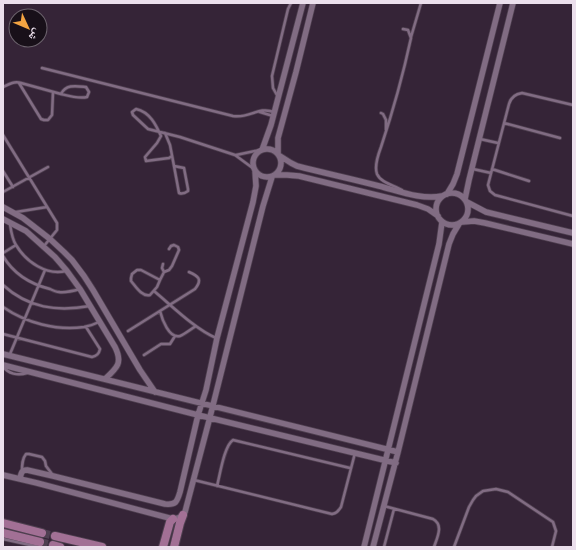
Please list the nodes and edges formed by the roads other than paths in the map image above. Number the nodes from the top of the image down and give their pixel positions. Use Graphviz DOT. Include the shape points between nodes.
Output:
graph roads {
  1 [pos="291,3"];
  2 [pos="303,3"];
  3 [pos="313,3"];
  4 [pos="421,3"];
  5 [pos="513,3"];
  6 [pos="499,4"];
  7 [pos="403,29"];
  8 [pos="411,38"];
  9 [pos="42,68"];
  10 [pos="19,82"];
  11 [pos="3,88"];
  12 [pos="53,92"];
  13 [pos="61,94"];
  14 [pos="278,98"];
  15 [pos="573,105"];
  16 [pos="381,113"];
  17 [pos="274,114"];
  18 [pos="504,123"];
  19 [pos="159,132"];
  20 [pos="386,132"];
  21 [pos="166,134"];
  22 [pos="3,135"];
  23 [pos="560,138"];
  24 [pos="480,139"];
  25 [pos="498,143"];
  26 [pos="261,150"];
  27 [pos="236,155"];
  28 [pos="279,155"];
  29 [pos="172,156"];
  30 [pos="174,166"];
  31 [pos="48,167"];
  32 [pos="472,169"];
  33 [pos="492,169"];
  34 [pos="254,170"];
  35 [pos="3,171"];
  36 [pos="491,173"];
  37 [pos="273,176"];
  38 [pos="29,178"];
  39 [pos="529,181"];
  40 [pos="13,187"];
  41 [pos="3,192"];
  42 [pos="404,192"];
  43 [pos="445,195"];
  44 [pos="466,201"];
  45 [pos="3,207"];
  46 [pos="47,207"];
  47 [pos="14,212"];
  48 [pos="438,216"];
  49 [pos="573,216"];
  50 [pos="3,219"];
  51 [pos="10,222"];
  52 [pos="442,222"];
  53 [pos="461,223"];
  54 [pos="573,233"];
  55 [pos="50,239"];
  56 [pos="573,244"];
  57 [pos="16,245"];
  58 [pos="44,247"];
  59 [pos="169,249"];
  60 [pos="3,253"];
  61 [pos="3,256"];
  62 [pos="162,264"];
  63 [pos="44,270"];
  64 [pos="67,271"];
  65 [pos="164,272"];
  66 [pos="189,272"];
  67 [pos="160,280"];
  68 [pos="3,285"];
  69 [pos="38,286"];
  70 [pos="80,289"];
  71 [pos="154,291"];
  72 [pos="31,303"];
  73 [pos="170,304"];
  74 [pos="90,306"];
  75 [pos="3,307"];
  76 [pos="160,311"];
  77 [pos="24,319"];
  78 [pos="100,322"];
  79 [pos="196,326"];
  80 [pos="86,327"];
  81 [pos="128,331"];
  82 [pos="3,334"];
  83 [pos="175,336"];
  84 [pos="16,337"];
  85 [pos="217,338"];
  86 [pos="6,355"];
  87 [pos="144,355"];
  88 [pos="3,365"];
  89 [pos="105,379"];
  90 [pos="155,392"];
  91 [pos="201,403"];
  92 [pos="213,406"];
  93 [pos="198,415"];
  94 [pos="210,417"];
  95 [pos="388,450"];
  96 [pos="189,451"];
  97 [pos="398,452"];
  98 [pos="355,453"];
  99 [pos="201,454"];
  100 [pos="386,460"];
  101 [pos="396,463"];
  102 [pos="350,468"];
  103 [pos="22,472"];
  104 [pos="3,475"];
  105 [pos="53,476"];
  106 [pos="20,479"];
  107 [pos="194,480"];
  108 [pos="217,486"];
  109 [pos="384,506"];
  110 [pos="394,509"];
  111 [pos="183,515"];
  112 [pos="173,519"];
  113 [pos="3,523"];
  114 [pos="3,533"];
  115 [pos="42,533"];
  116 [pos="55,536"];
  117 [pos="3,539"];
  118 [pos="40,544"];
  119 [pos="102,547"];
  120 [pos="163,547"];
  121 [pos="174,547"];
  122 [pos="364,547"];
  123 [pos="373,547"];
  124 [pos="384,547"];
  125 [pos="434,547"];
  126 [pos="454,547"];
  127 [pos="552,547"];
  1 -- 14 [label="lane" via="272,76 273,88"];
  2 -- 14 [label="street"];
  3 -- 28 [label="street" via="278,138"];
  4 -- 8 [label="lane"];
  5 -- 24 [label="street"];
  6 -- 43 [label="street" via="457,174"];
  7 -- 8 [label="lane" via="408,30"];
  8 -- 20 [label="lane" via="401,84"];
  9 -- 17 [label="lane" via="233,116 242,117 266,110"];
  10 -- 11 [label="lane"];
  10 -- 12 [label="lane"];
  10 -- 12 [label="lane" via="44,120 48,120 52,115"];
  12 -- 13 [label="lane"];
  13 -- 13 [label="lane" via="83,98 87,97 89,92 86,87 70,86"];
  14 -- 17 [label="street"];
  15 -- 18 [label="lane" via="519,93 509,101"];
  16 -- 20 [label="lane" via="386,120"];
  17 -- 26 [label="street"];
  18 -- 23 [label="lane"];
  18 -- 25 [label="lane"];
  19 -- 19 [label="lane" via="148,129 132,112 136,109 146,114 155,123"];
  19 -- 21 [label="lane"];
  19 -- 29 [label="lane" via="161,136 145,157 146,161"];
  20 -- 42 [label="lane" via="376,164 376,173 381,180"];
  21 -- 27 [label="lane"];
  21 -- 29 [label="lane"];
  22 -- 38 [label="lane"];
  24 -- 25 [label="lane"];
  24 -- 32 [label="street"];
  25 -- 33 [label="lane"];
  26 -- 27 [label="lane"];
  26 -- 28 [label="street" via="268,148"];
  26 -- 34 [label="street" via="253,160"];
  27 -- 34 [label="lane"];
  28 -- 37 [label="street" via="281,165"];
  28 -- 42 [label="street" via="297,166"];
  29 -- 30 [label="lane"];
  30 -- 30 [label="lane" via="179,193 185,193 188,189 184,168"];
  31 -- 38 [label="lane"];
  32 -- 36 [label="lane"];
  32 -- 44 [label="street"];
  33 -- 36 [label="lane"];
  33 -- 39 [label="lane"];
  34 -- 37 [label="street" via="264,177"];
  34 -- 85 [label="street" via="256,186 253,202"];
  35 -- 40 [label="lane"];
  36 -- 49 [label="lane" via="488,185 495,195"];
  37 -- 48 [label="street" via="300,176 417,205"];
  37 -- 92 [label="street" via="263,206"];
  38 -- 40 [label="lane"];
  38 -- 46 [label="lane"];
  40 -- 41 [label="lane"];
  42 -- 43 [label="street" via="424,197"];
  43 -- 44 [label="street" via="456,193"];
  43 -- 48 [label="street" via="436,206"];
  44 -- 53 [label="street" via="468,213"];
  44 -- 54 [label="street" via="486,212"];
  45 -- 47 [label="street"];
  46 -- 47 [label="lane"];
  46 -- 55 [label="lane" via="58,225"];
  47 -- 55 [label="street"];
  48 -- 52 [label="street"];
  50 -- 51 [label="street"];
  51 -- 57 [label="lane"];
  51 -- 58 [label="street"];
  52 -- 53 [label="street" via="452,226"];
  52 -- 95 [label="street"];
  53 -- 56 [label="street" via="485,223"];
  53 -- 97 [label="street" via="449,244"];
  55 -- 58 [label="lane"];
  55 -- 90 [label="street" via="84,276"];
  57 -- 60 [label="lane"];
  57 -- 63 [label="lane" via="23,255"];
  58 -- 64 [label="street"];
  59 -- 65 [label="lane" via="174,245 179,250 172,266"];
  61 -- 69 [label="lane" via="16,272"];
  62 -- 65 [label="lane"];
  63 -- 64 [label="lane"];
  63 -- 69 [label="lane"];
  64 -- 70 [label="street"];
  65 -- 67 [label="lane"];
  66 -- 73 [label="lane" via="198,278 198,286"];
  67 -- 71 [label="lane"];
  67 -- 71 [label="lane" via="141,270 135,270 132,274 131,281 142,294 148,296"];
  68 -- 72 [label="lane" via="10,292"];
  69 -- 70 [label="lane" via="58,292"];
  69 -- 72 [label="lane"];
  70 -- 74 [label="street"];
  71 -- 73 [label="lane"];
  72 -- 74 [label="lane" via="54,308 75,309"];
  72 -- 77 [label="lane"];
  73 -- 76 [label="lane"];
  73 -- 79 [label="lane"];
  74 -- 78 [label="street"];
  75 -- 77 [label="lane"];
  76 -- 81 [label="lane"];
  76 -- 83 [label="lane" via="165,325"];
  77 -- 80 [label="lane" via="54,326"];
  77 -- 84 [label="lane"];
  78 -- 80 [label="lane"];
  78 -- 89 [label="street" via="119,355 117,367"];
  79 -- 83 [label="lane" via="181,336"];
  79 -- 85 [label="lane"];
  80 -- 84 [label="lane" via="100,349 95,356"];
  82 -- 84 [label="lane"];
  83 -- 87 [label="lane" via="170,344 161,344"];
  84 -- 86 [label="lane"];
  85 -- 91 [label="street"];
  86 -- 89 [label="street"];
  88 -- 93 [label="street"];
  89 -- 90 [label="street"];
  90 -- 91 [label="street"];
  91 -- 92 [label="street"];
  91 -- 93 [label="street"];
  92 -- 94 [label="street"];
  92 -- 95 [label="street"];
  93 -- 94 [label="street"];
  93 -- 96 [label="street"];
  94 -- 98 [label="street"];
  94 -- 99 [label="street"];
  95 -- 97 [label="street"];
  95 -- 100 [label="street"];
  96 -- 99 [label="street" via="194,450"];
  96 -- 105 [label="street" via="179,496 171,505"];
  97 -- 101 [label="street"];
  98 -- 100 [label="street"];
  98 -- 102 [label="lane"];
  99 -- 107 [label="street"];
  100 -- 101 [label="street"];
  100 -- 122 [label="street"];
  101 -- 109 [label="street"];
  102 -- 108 [label="lane" via="233,440 226,450"];
  102 -- 108 [label="lane" via="341,507 335,514"];
  103 -- 105 [label="street" via="27,470"];
  103 -- 105 [label="lane" via="24,458 29,454 42,457"];
  103 -- 106 [label="street"];
  104 -- 106 [label="street"];
  106 -- 112 [label="street"];
  107 -- 108 [label="lane"];
  107 -- 111 [label="street"];
  109 -- 110 [label="lane"];
  109 -- 123 [label="street"];
  110 -- 124 [label="lane"];
  110 -- 125 [label="lane" via="437,522 440,528"];
  111 -- 112 [label="street"];
  111 -- 121 [label="main road"];
  112 -- 120 [label="main road"];
  113 -- 115 [label="main road"];
  114 -- 118 [label="main road"];
  116 -- 119 [label="main road"];
  117 -- 118 [label="lane"];
  126 -- 127 [label="lane" via="473,500 483,491 496,488 508,492 553,522 556,531"];
}
